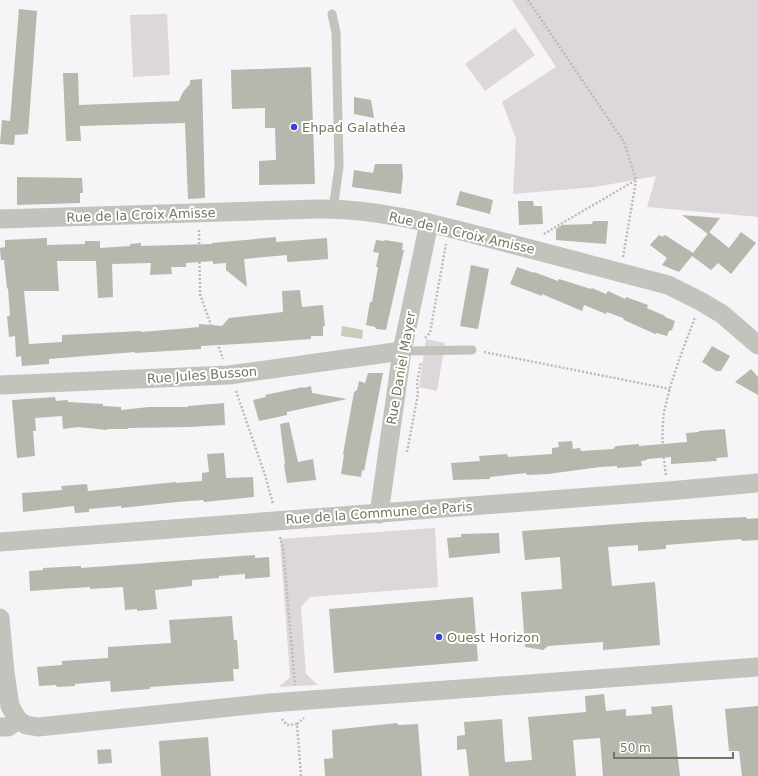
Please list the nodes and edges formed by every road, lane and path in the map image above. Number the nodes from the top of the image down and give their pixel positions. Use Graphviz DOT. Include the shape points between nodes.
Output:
graph roads {
  1 [pos="528,0"];
  2 [pos="332,14"];
  3 [pos="636,180"];
  4 [pos="333,209"];
  5 [pos="0,219"];
  6 [pos="429,223"];
  7 [pos="522,246"];
  8 [pos="621,273"];
  9 [pos="700,301"];
  10 [pos="758,345"];
  11 [pos="472,350"];
  12 [pos="402,352"];
  13 [pos="0,385"];
  14 [pos="670,389"];
  15 [pos="758,483"];
  16 [pos="668,491"];
  17 [pos="379,514"];
  18 [pos="280,537"];
  19 [pos="0,542"];
  20 [pos="0,618"];
  21 [pos="758,667"];
  22 [pos="297,701"];
  23 [pos="18,720"];
  24 [pos="287,725"];
  25 [pos="0,727"];
  26 [pos="301,776"];
  1 -- 3 [label="path" via="624,142"];
  2 -- 4 [label="lane" via="336,32 339,167"];
  3 -- 7 [label="path"];
  3 -- 8 [label="path"];
  4 -- 5 [label="street, Rue de la Croix Amisse"];
  4 -- 6 [label="street, Rue de la Croix Amisse"];
  6 -- 7 [label="street, Rue de la Croix Amisse"];
  6 -- 12 [label="street, Rue Daniel Mayer"];
  7 -- 8 [label="street, Rue de la Croix Amisse"];
  8 -- 9 [label="street, Rue de la Croix Amisse" via="668,285"];
  9 -- 10 [label="street, Rue de la Croix Amisse" via="722,314"];
  9 -- 14 [label="path"];
  11 -- 12 [label="lane"];
  11 -- 14 [label="path"];
  12 -- 13 [label="street, Rue Jules Busson" via="229,375"];
  12 -- 17 [label="street, Rue Daniel Mayer"];
  14 -- 16 [label="path" via="664,414 663,437"];
  15 -- 16 [label="street, Rue de la Commune de Paris"];
  16 -- 17 [label="street, Rue de la Commune de Paris"];
  17 -- 19 [label="street, Rue de la Commune de Paris"];
  18 -- 22 [label="path"];
  20 -- 23 [label="street" via="10,706"];
  21 -- 22 [label="street"];
  22 -- 23 [label="street" via="38,727 26,725"];
  23 -- 25 [label="street"];
  24 -- 26 [label="path" via="297,724"];
}
